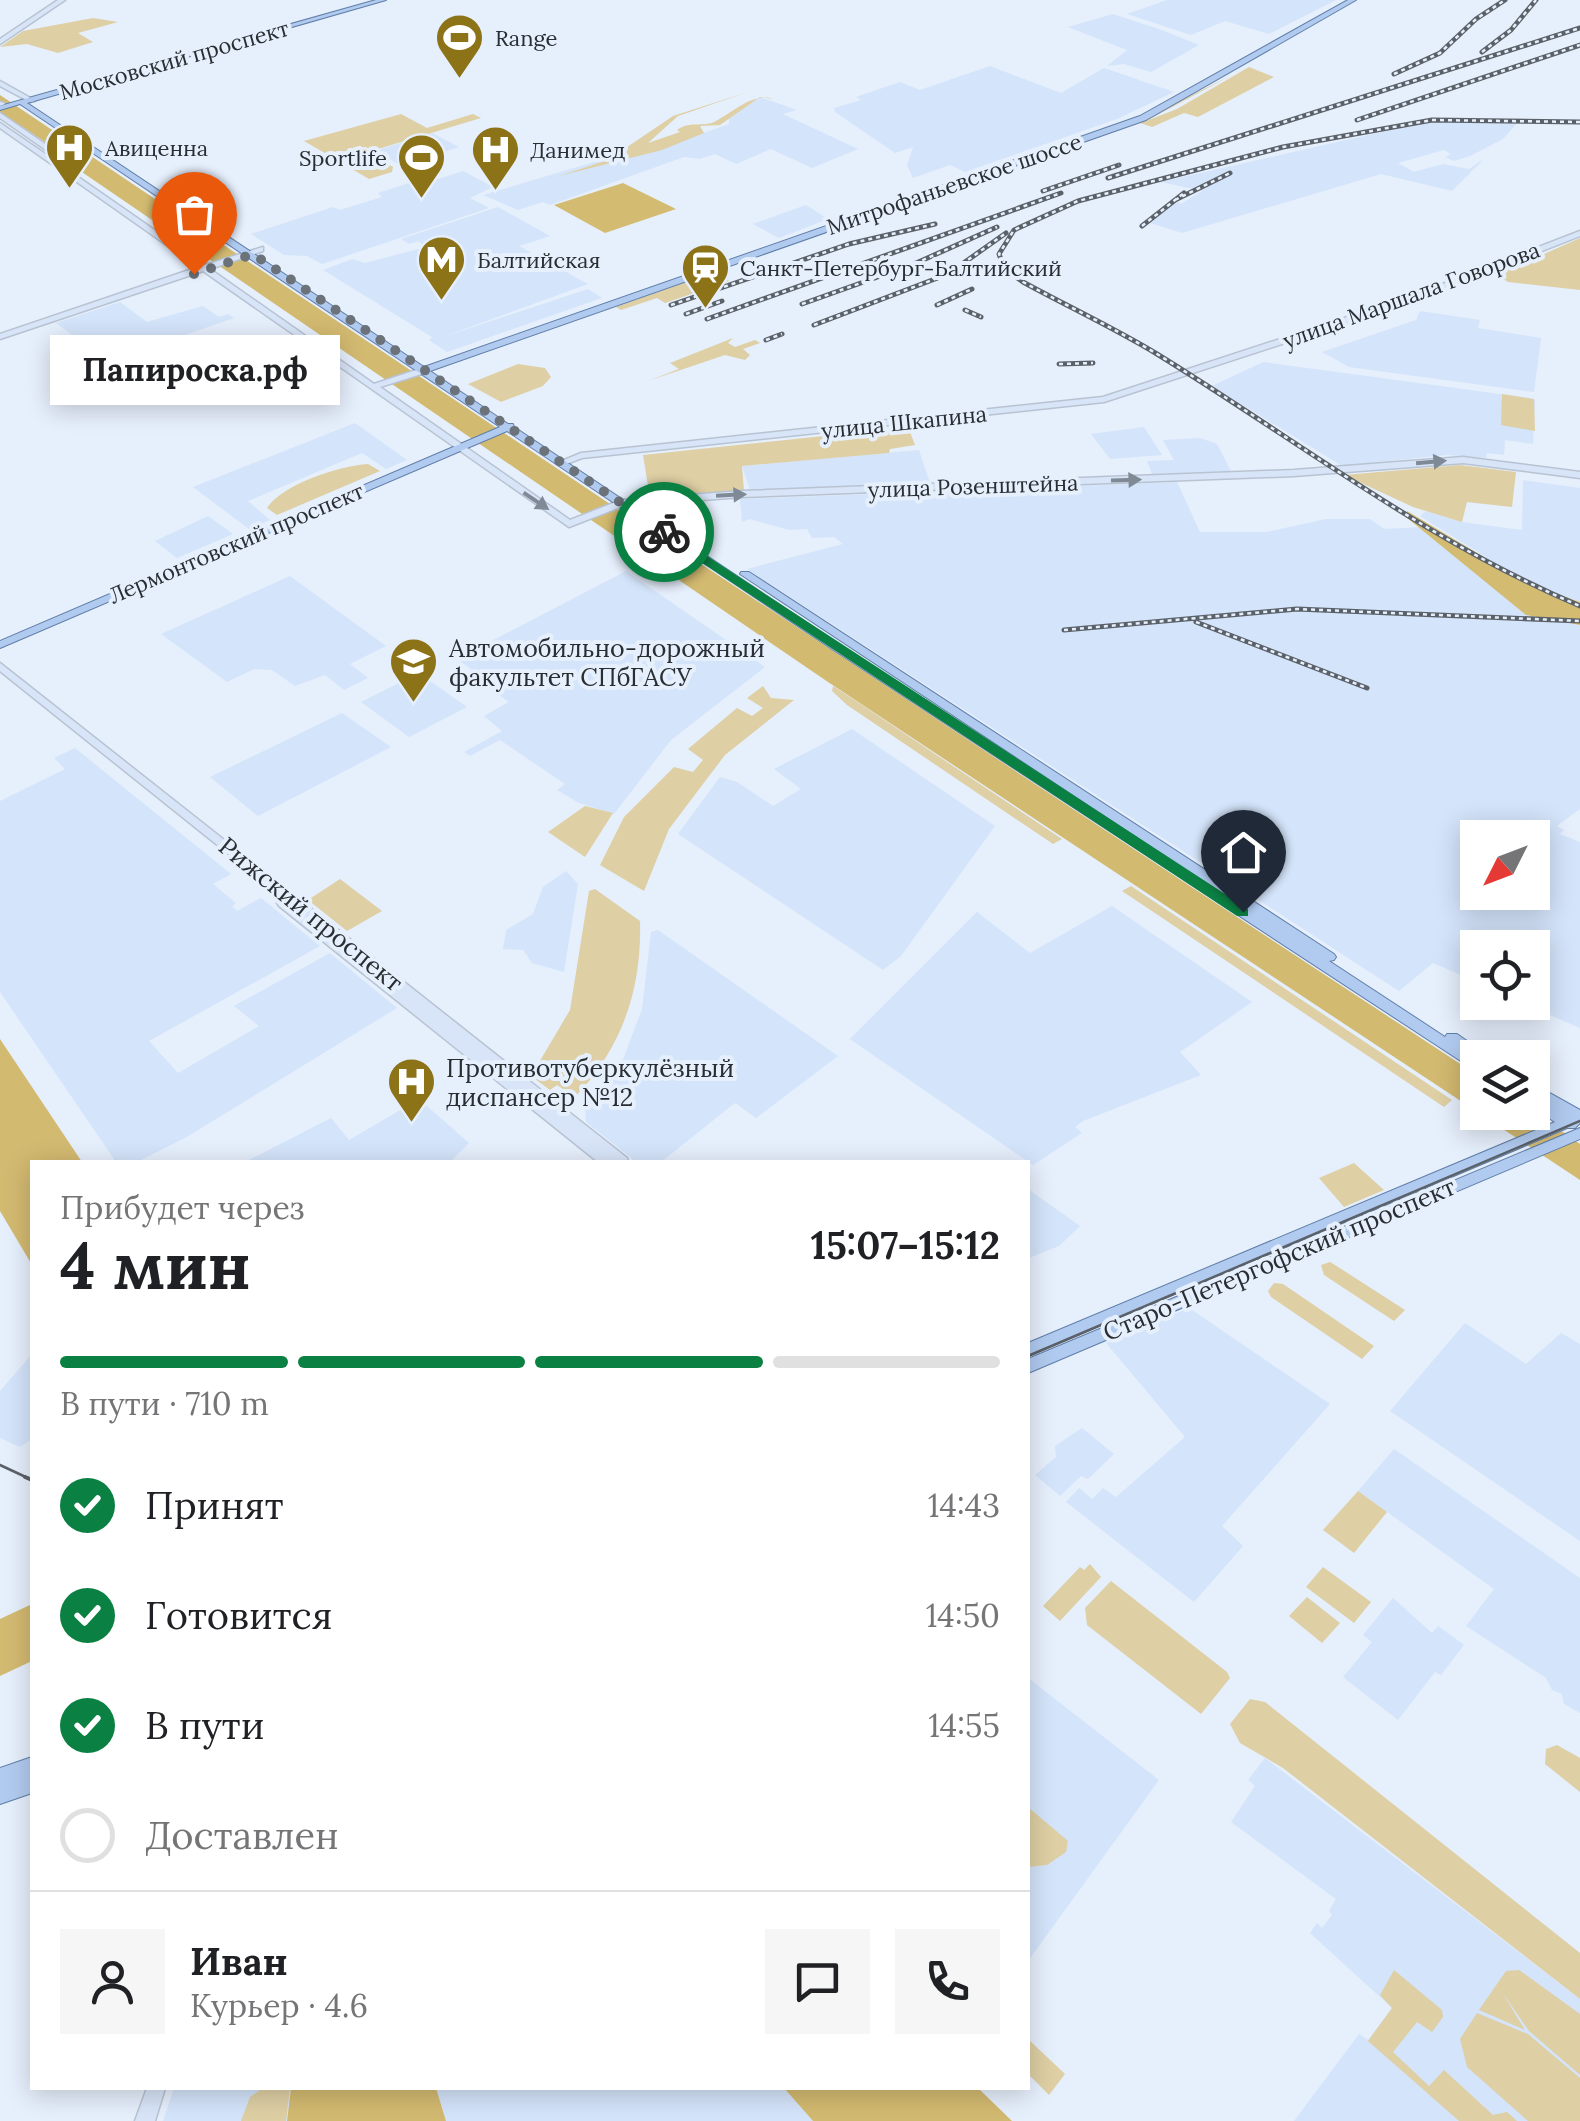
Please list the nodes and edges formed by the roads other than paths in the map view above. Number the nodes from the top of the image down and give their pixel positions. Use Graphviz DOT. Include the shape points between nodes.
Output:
graph roads {
  1 [pos="62,0"];
  2 [pos="367,0"];
  3 [pos="383,0"];
  4 [pos="1350,0"];
  5 [pos="0,42"];
  6 [pos="0,86"];
  7 [pos="8,108"];
  8 [pos="1580,233"];
  9 [pos="249,253"];
  10 [pos="208,266"];
  11 [pos="0,333"];
  12 [pos="1242,357"];
  13 [pos="423,369"];
  14 [pos="381,384"];
  15 [pos="504,427"];
  16 [pos="463,443"];
  17 [pos="566,461"];
  18 [pos="1580,475"];
  19 [pos="622,503"];
  20 [pos="0,642"];
  21 [pos="0,666"];
  22 [pos="0,676"];
  23 [pos="1460,1043"];
  24 [pos="1460,1053"];
  25 [pos="1550,1104"];
  26 [pos="1550,1111"];
  27 [pos="1574,1125"];
  28 [pos="1525,1148"];
  29 [pos="604,1160"];
  30 [pos="619,1160"];
  31 [pos="1030,1349"];
  32 [pos="1030,1365"];
  33 [pos="30,1767"];
  34 [pos="0,1777"];
  35 [pos="30,1785"];
  36 [pos="0,1795"];
  37 [pos="155,2090"];
  38 [pos="145,2121"];
  1 -- 5 [label="main road"];
  2 -- 7 [label="main road, Московский проспект"];
  3 -- 7 [label="main road, Московский проспект"];
  4 -- 13 [label="main road, Митрофаньевское шоссе" via="1132,122"];
  6 -- 7 [label="main road"];
  7 -- 9 [label="main road"];
  7 -- 10 [label="main road" via="66,171"];
  8 -- 12 [label="main road, улица Маршала Говорова"];
  9 -- 10 [label="main road"];
  9 -- 13 [label="main road"];
  10 -- 11 [label="main road"];
  10 -- 14 [label="main road"];
  12 -- 17 [label="main road, улица Шкапина" via="1092,402"];
  13 -- 14 [label="main road"];
  13 -- 15 [label="main road"];
  14 -- 16 [label="main road"];
  15 -- 16 [label="main road, Лермонтовский проспект"];
  15 -- 17 [label="main road"];
  16 -- 19 [label="main road, one-way" via="569,524"];
  16 -- 20 [label="main road, Лермонтовский проспект"];
  17 -- 19 [label="main road"];
  19 -- 18 [label="main road, улица Розенштейна, one-way" via="1463,460"];
  19 -- 23 [label="main road"];
  19 -- 24 [label="main road"];
  21 -- 30 [label="main road, Рижский проспект"];
  22 -- 29 [label="main road, Рижский проспект"];
  25 -- 27 [label="main road"];
  26 -- 27 [label="main road"];
  27 -- 28 [label="main road"];
  28 -- 31 [label="main road, Старо-Петергофский проспект"];
  28 -- 32 [label="main road, Старо-Петергофский проспект"];
  33 -- 34 [label="main road"];
  35 -- 36 [label="main road"];
  37 -- 38 [label="main road"];
}
